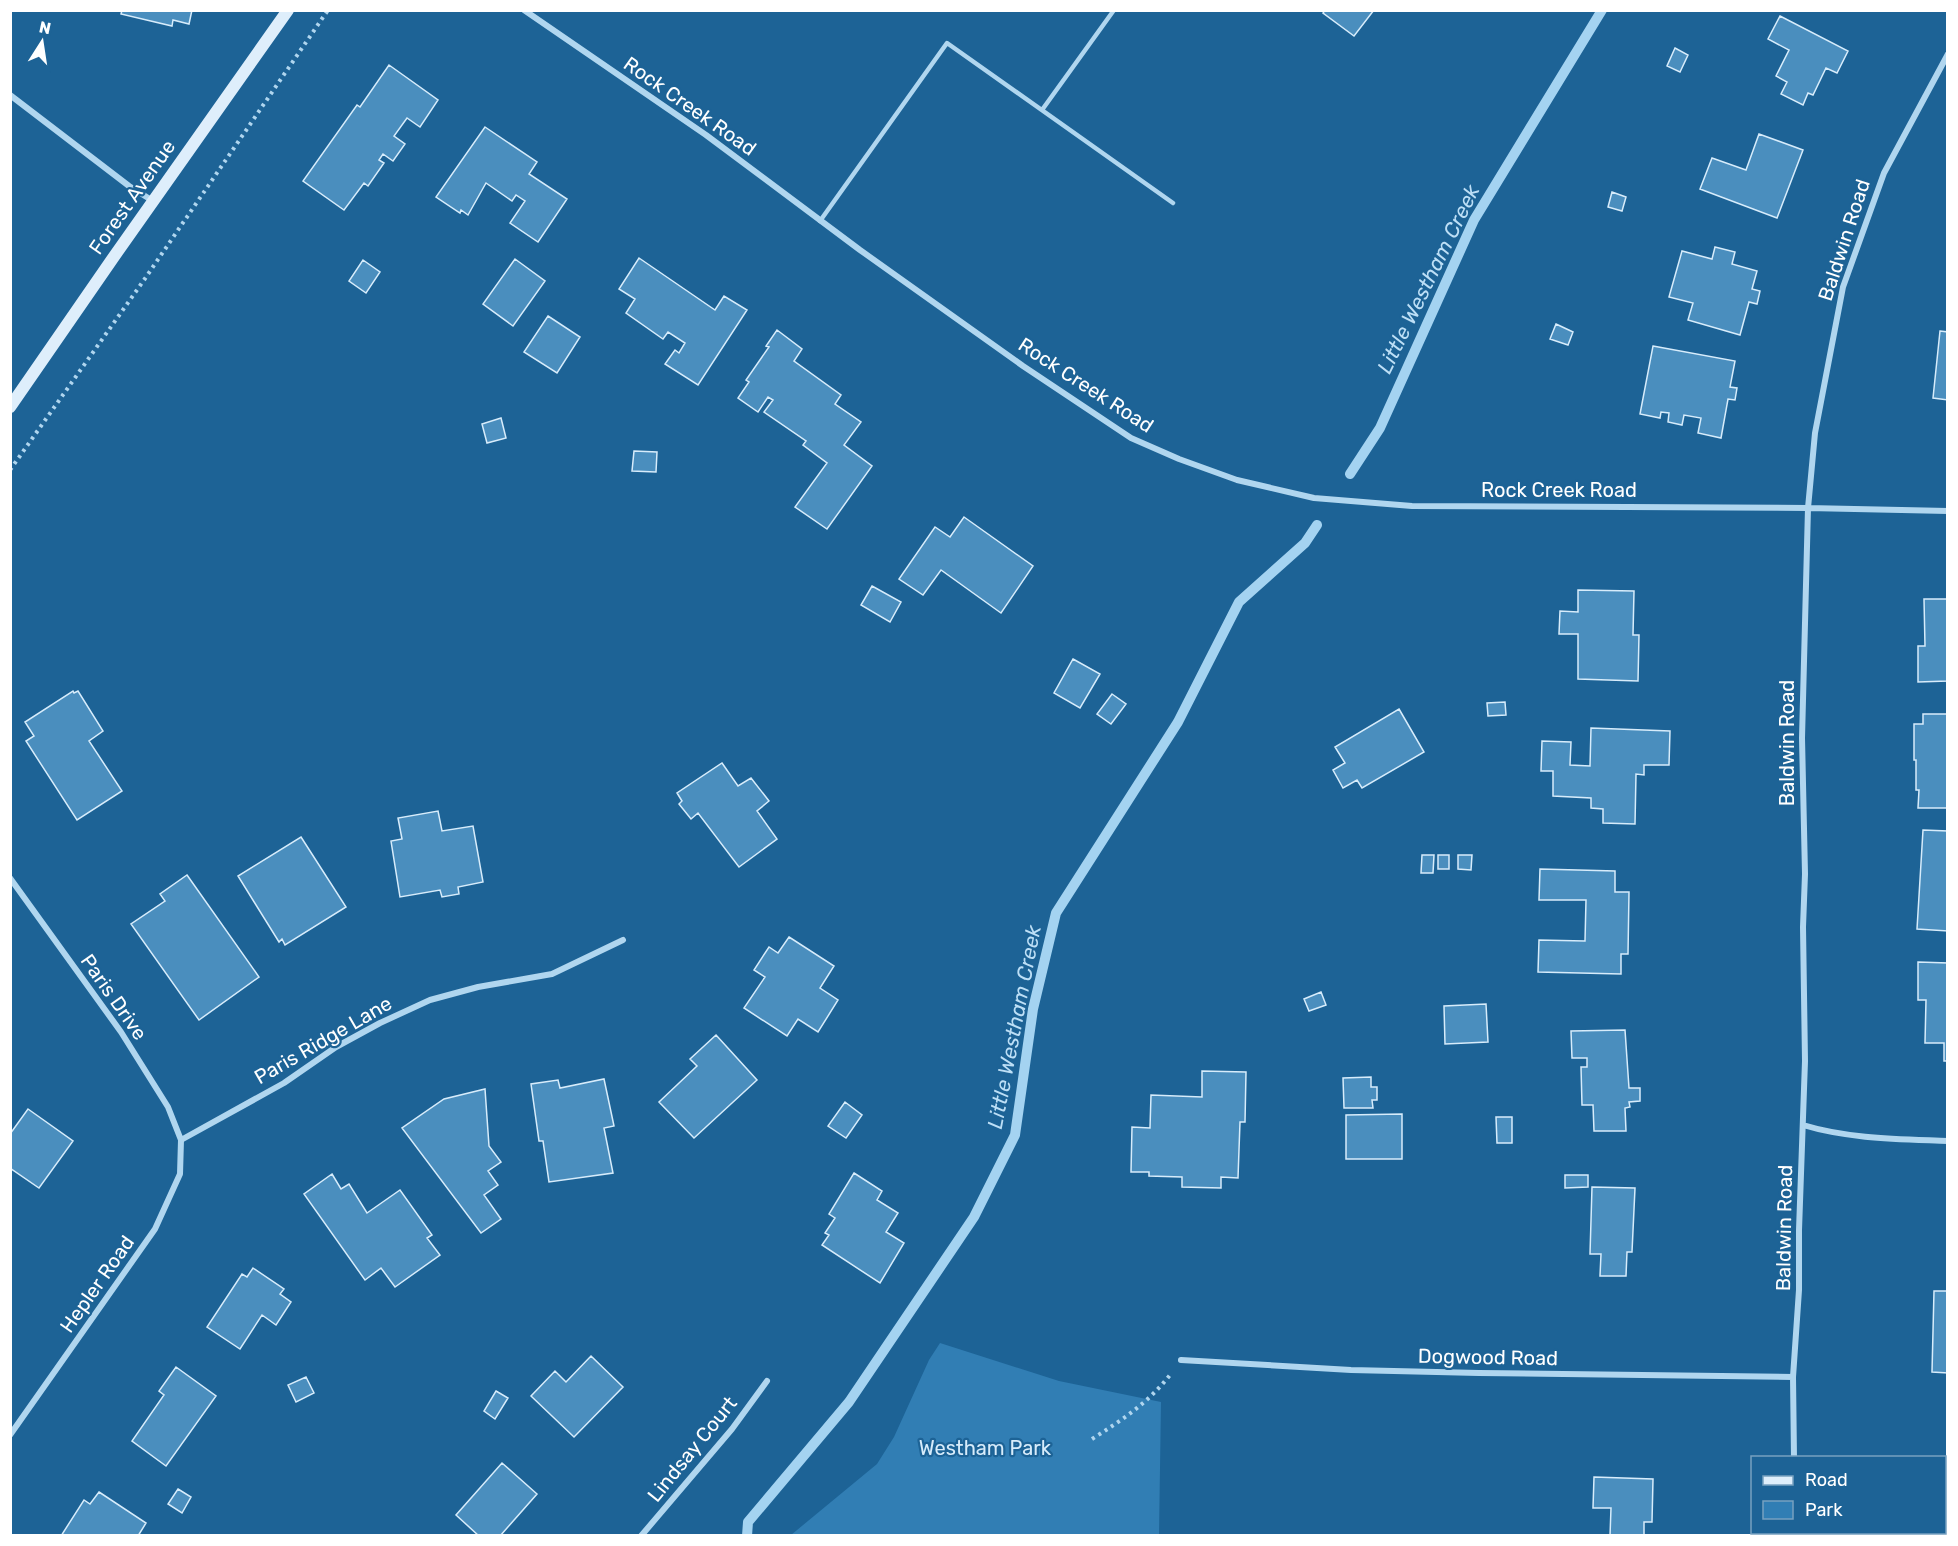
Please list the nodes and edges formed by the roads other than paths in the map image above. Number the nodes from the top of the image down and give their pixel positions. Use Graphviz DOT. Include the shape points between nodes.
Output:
graph roads {
  1 [pos="288,10"];
  2 [pos="524,10"];
  3 [pos="1114,10"];
  4 [pos="1947,54"];
  5 [pos="10,95"];
  6 [pos="1042,110"];
  7 [pos="154,201"];
  8 [pos="1173,203"];
  9 [pos="820,221"];
  10 [pos="10,407"];
  11 [pos="1808,508"];
  12 [pos="1947,511"];
  13 [pos="10,878"];
  14 [pos="623,940"];
  15 [pos="1803,1125"];
  16 [pos="181,1140"];
  17 [pos="1947,1141"];
  18 [pos="1181,1360"];
  19 [pos="1793,1377"];
  20 [pos="767,1382"];
  21 [pos="10,1435"];
  22 [pos="1794,1456"];
  23 [pos="641,1536"];
  1 -- 7 [label="main road, Forest Avenue"];
  2 -- 9 [label="street, Rock Creek Road" via="706,135"];
  3 -- 6 [label="lane"];
  4 -- 11 [label="street, Baldwin Road" via="1884,173 1843,287 1815,433"];
  5 -- 7 [label="street"];
  6 -- 8 [label="lane"];
  6 -- 9 [label="lane" via="947,43"];
  7 -- 10 [label="main road, Forest Avenue"];
  9 -- 11 [label="street, Rock Creek Road" via="1131,438 1237,480 1314,498 1412,506"];
  11 -- 12 [label="street, Rock Creek Road"];
  11 -- 15 [label="street, Baldwin Road" via="1802,738"];
  13 -- 16 [label="street, Paris Drive" via="121,1032 168,1107"];
  14 -- 16 [label="street, Paris Ridge Lane" via="552,974 430,1000 390,1018"];
  15 -- 17 [label="street" via="1878,1138"];
  15 -- 19 [label="street, Baldwin Road"];
  16 -- 21 [label="street, Hepler Road" via="180,1174 155,1230"];
  18 -- 19 [label="street, Dogwood Road" via="1409,1372"];
  19 -- 22 [label="street, Baldwin Road"];
  20 -- 23 [label="street, Lindsay Court"];
}
